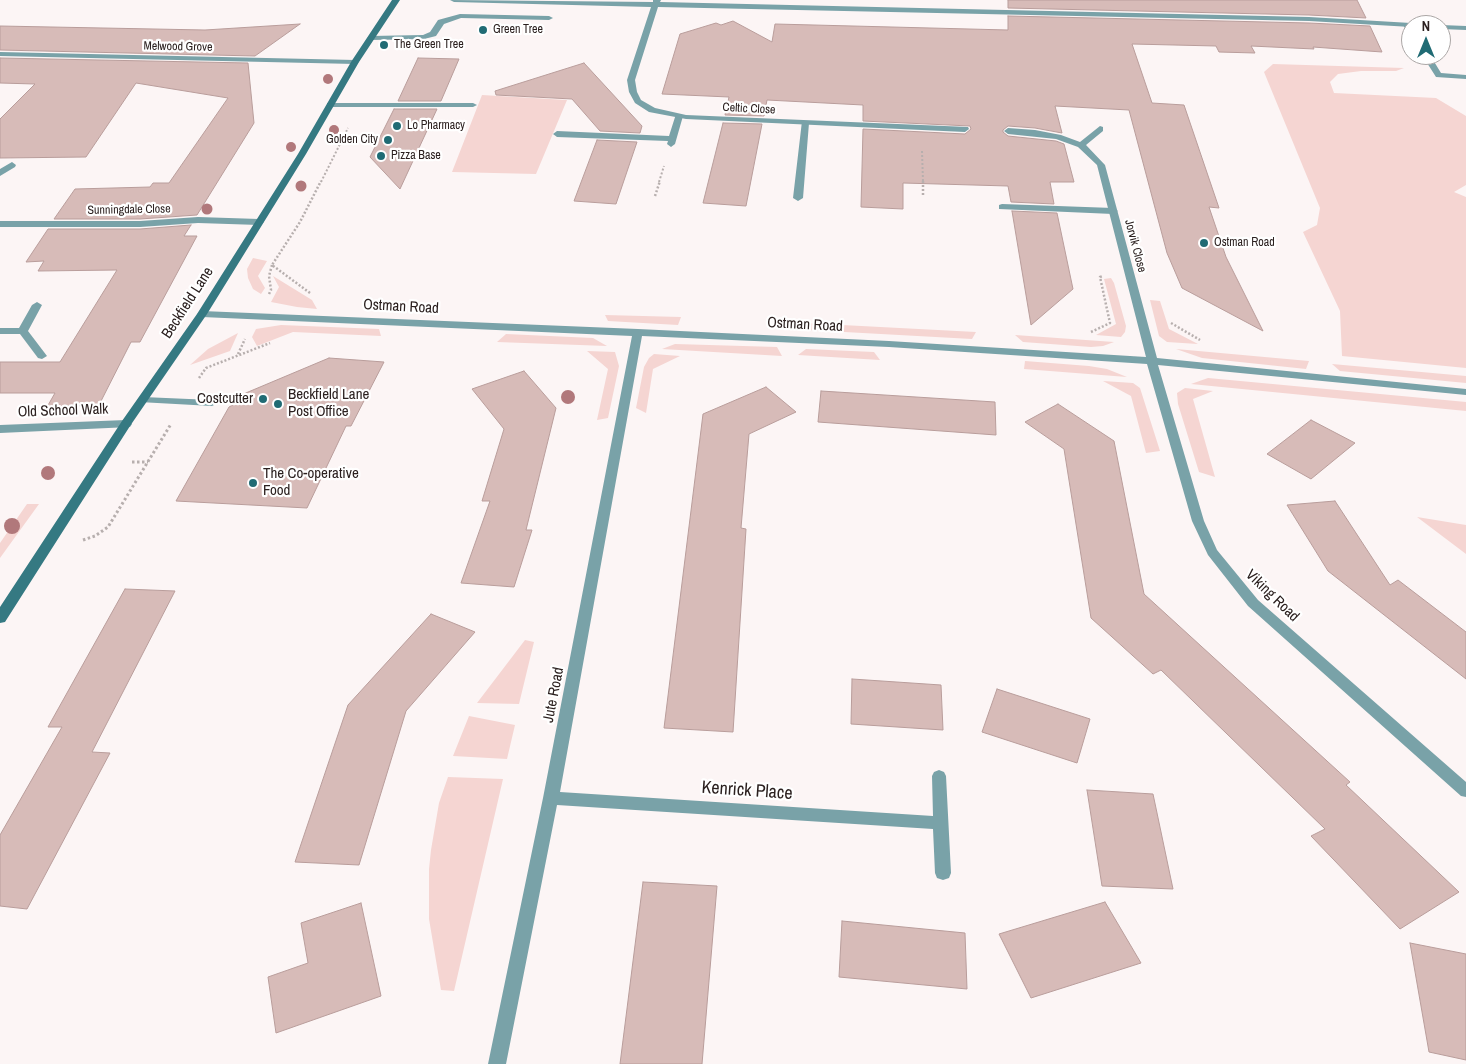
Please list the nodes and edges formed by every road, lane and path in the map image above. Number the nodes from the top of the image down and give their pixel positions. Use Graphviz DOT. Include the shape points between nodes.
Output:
graph roads {
  1 [pos="396,0"];
  2 [pos="454,0"];
  3 [pos="523,2"];
  4 [pos="656,2"];
  5 [pos="516,17"];
  6 [pos="549,18"];
  7 [pos="1401,26"];
  8 [pos="1451,27"];
  9 [pos="1466,28"];
  10 [pos="371,38"];
  11 [pos="0,54"];
  12 [pos="355,62"];
  13 [pos="1432,65"];
  14 [pos="1466,77"];
  15 [pos="330,105"];
  16 [pos="360,105"];
  17 [pos="473,105"];
  18 [pos="679,116"];
  19 [pos="805,124"];
  20 [pos="922,128"];
  21 [pos="965,129"];
  22 [pos="1100,129"];
  23 [pos="1008,131"];
  24 [pos="557,134"];
  25 [pos="672,141"];
  26 [pos="1081,145"];
  27 [pos="12,165"];
  28 [pos="0,172"];
  29 [pos="923,195"];
  30 [pos="655,196"];
  31 [pos="798,198"];
  32 [pos="1002,207"];
  33 [pos="1113,211"];
  34 [pos="259,222"];
  35 [pos="0,224"];
  36 [pos="272,265"];
  37 [pos="1128,270"];
  38 [pos="268,296"];
  39 [pos="37,305"];
  40 [pos="202,314"];
  41 [pos="1169,316"];
  42 [pos="328,318"];
  43 [pos="0,331"];
  44 [pos="23,331"];
  45 [pos="638,332"];
  46 [pos="1083,336"];
  47 [pos="1201,341"];
  48 [pos="238,354"];
  49 [pos="42,356"];
  50 [pos="1152,362"];
  51 [pos="1466,392"];
  52 [pos="143,400"];
  53 [pos="184,402"];
  54 [pos="212,403"];
  55 [pos="126,424"];
  56 [pos="0,429"];
  57 [pos="50,544"];
  58 [pos="0,618"];
  59 [pos="940,776"];
  60 [pos="1466,791"];
  61 [pos="551,798"];
  62 [pos="941,823"];
  63 [pos="943,873"];
  64 [pos="498,1064"];
  1 -- 10 [label="street, Beckfield Lane"];
  2 -- 3 [label="street"];
  3 -- 4 [label="street"];
  3 -- 5 [label="street"];
  4 -- 7 [label="street" via="1309,19"];
  4 -- 18 [label="street, Celtic Close" via="630,80 638,101 652,110"];
  5 -- 6 [label="street"];
  5 -- 10 [label="street" via="460,16 440,22 433,34 424,37"];
  8 -- 9 [label="street"];
  10 -- 12 [label="street, Beckfield Lane"];
  11 -- 12 [label="street, Melwood Grove"];
  12 -- 15 [label="street, Beckfield Lane"];
  13 -- 14 [label="street" via="1438,75"];
  15 -- 16 [label="street"];
  15 -- 34 [label="street, Beckfield Lane"];
  16 -- 17 [label="street"];
  16 -- 36 [label="path" via="300,222"];
  18 -- 19 [label="street, Celtic Close"];
  18 -- 25 [label="street"];
  19 -- 20 [label="street, Celtic Close"];
  19 -- 31 [label="street"];
  20 -- 21 [label="street, Celtic Close"];
  20 -- 29 [label="path"];
  22 -- 26 [label="street"];
  23 -- 26 [label="street, Jorvik Close" via="1058,137"];
  24 -- 25 [label="street"];
  25 -- 30 [label="path"];
  26 -- 33 [label="street, Jorvik Close" via="1101,165"];
  27 -- 28 [label="street"];
  32 -- 33 [label="street"];
  33 -- 37 [label="street, Jorvik Close"];
  34 -- 35 [label="street, Sunningdale Close"];
  34 -- 40 [label="street, Beckfield Lane"];
  36 -- 38 [label="path"];
  36 -- 42 [label="path" via="328,306"];
  37 -- 46 [label="path" via="1100,277 1110,323"];
  37 -- 50 [label="street, Jorvik Close"];
  39 -- 44 [label="street"];
  40 -- 42 [label="street, Ostman Road"];
  40 -- 52 [label="street, Beckfield Lane"];
  41 -- 47 [label="path" via="1172,324"];
  42 -- 45 [label="street, Ostman Road"];
  43 -- 44 [label="street"];
  44 -- 49 [label="street"];
  45 -- 50 [label="street, Ostman Road" via="889,344"];
  45 -- 61 [label="street, Jute Road"];
  48 -- 53 [label="path" via="206,368"];
  50 -- 51 [label="street, Ostman Road"];
  50 -- 60 [label="street, Viking Road" via="1198,521 1212,552 1230,577 1252,603"];
  52 -- 53 [label="street"];
  52 -- 55 [label="street, Beckfield Lane"];
  53 -- 54 [label="street"];
  53 -- 57 [label="path" via="108,527 95,536 78,541"];
  55 -- 56 [label="street, Old School Walk"];
  55 -- 57 [label="street, Beckfield Lane"];
  57 -- 58 [label="street, Beckfield Lane"];
  59 -- 62 [label="street"];
  61 -- 62 [label="street, Kenrick Place"];
  61 -- 64 [label="street, Jute Road"];
  62 -- 63 [label="street"];
}
